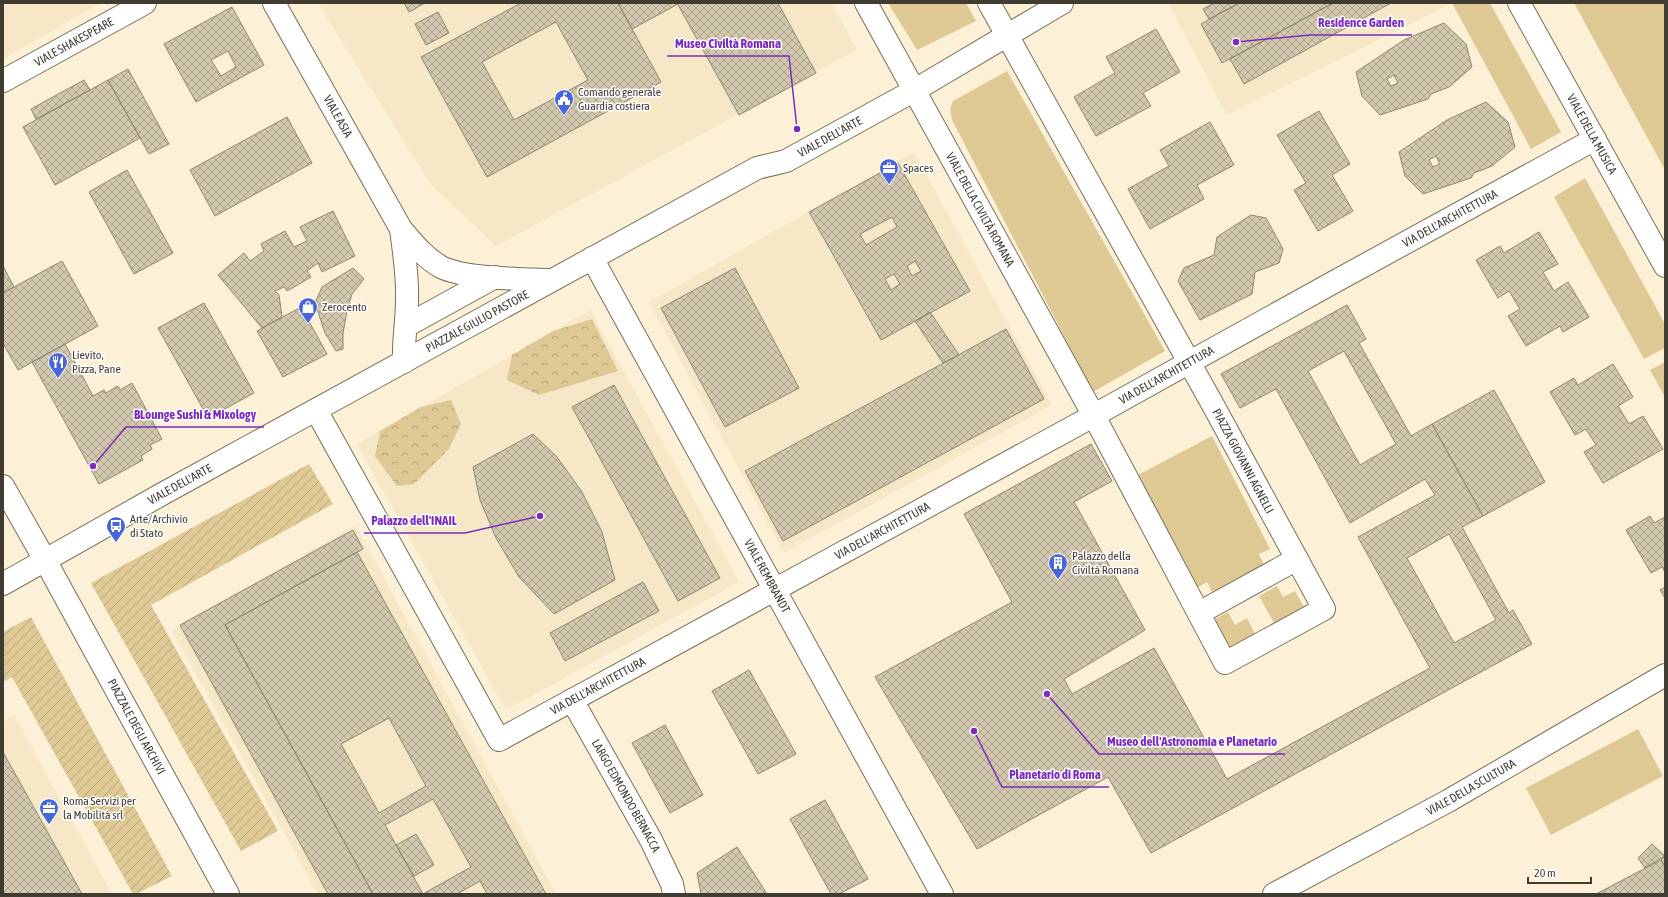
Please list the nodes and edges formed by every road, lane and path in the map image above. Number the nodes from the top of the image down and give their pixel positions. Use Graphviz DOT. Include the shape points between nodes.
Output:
graph roads {
  1 [pos="145,3"];
  2 [pos="274,3"];
  3 [pos="866,3"];
  4 [pos="989,3"];
  5 [pos="1062,3"];
  6 [pos="1519,3"];
  7 [pos="1007,37"];
  8 [pos="3,81"];
  9 [pos="915,90"];
  10 [pos="1595,139"];
  11 [pos="401,229"];
  12 [pos="592,258"];
  13 [pos="1665,266"];
  14 [pos="495,277"];
  15 [pos="550,280"];
  16 [pos="406,326"];
  17 [pos="404,362"];
  18 [pos="1189,362"];
  19 [pos="316,410"];
  20 [pos="1094,416"];
  21 [pos="3,486"];
  22 [pos="1297,559"];
  23 [pos="45,560"];
  24 [pos="3,584"];
  25 [pos="774,590"];
  26 [pos="1199,612"];
  27 [pos="1665,676"];
  28 [pos="572,700"];
  29 [pos="228,894"];
  30 [pos="674,894"];
  31 [pos="942,894"];
  32 [pos="1274,894"];
  1 -- 8 [label="street, VIALE SHAKESPEARE"];
  2 -- 11 [label="street, VIALE ASIA"];
  3 -- 9 [label="street, VIALE DELLA CIVILTÀ ROMANA"];
  4 -- 7 [label="street"];
  5 -- 7 [label="street, VIALE DELL'ARTE"];
  6 -- 10 [label="street, VIALE DELLA MUSICA"];
  7 -- 9 [label="street, VIALE DELL'ARTE"];
  7 -- 18 [label="street"];
  9 -- 12 [label="street, VIALE DELL'ARTE" via="786,161 756,168"];
  9 -- 20 [label="street, VIALE DELLA CIVILTÀ ROMANA"];
  10 -- 13 [label="street, VIALE DELLA MUSICA"];
  10 -- 18 [label="street, VIA DELL'ARCHITETTURA"];
  11 -- 14 [label="street, PIAZZALE GIULIO PASTORE" via="418,248 444,268 459,273"];
  11 -- 16 [label="street" via="407,271"];
  12 -- 15 [label="street, PIAZZALE GIULIO PASTORE"];
  12 -- 25 [label="street, VIALE REMBRANDT"];
  14 -- 15 [label="street, PIAZZALE GIULIO PASTORE"];
  14 -- 16 [label="street"];
  15 -- 17 [label="street, PIAZZALE GIULIO PASTORE"];
  16 -- 17 [label="street" via="403,341"];
  17 -- 19 [label="street, PIAZZALE GIULIO PASTORE"];
  18 -- 20 [label="street, VIA DELL'ARCHITETTURA"];
  18 -- 22 [label="street, PIAZZA GIOVANNI AGNELLI"];
  19 -- 23 [label="street, VIALE DELL'ARTE"];
  19 -- 28 [label="street, VIA DELL'ARCHITETTURA" via="499,740"];
  20 -- 25 [label="street, VIA DELL'ARCHITETTURA"];
  20 -- 26 [label="street, PIAZZA GIOVANNI AGNELLI"];
  21 -- 23 [label="street, PIAZZALE DEGLI ARCHIVI"];
  22 -- 26 [label="street"];
  22 -- 26 [label="street, PIAZZA GIOVANNI AGNELLI" via="1324,609 1225,663"];
  23 -- 24 [label="street, VIALE DELL'ARTE"];
  23 -- 29 [label="street, PIAZZALE DEGLI ARCHIVI"];
  25 -- 28 [label="street, VIA DELL'ARCHITETTURA"];
  25 -- 31 [label="street, VIALE REMBRANDT"];
  27 -- 32 [label="street, VIALE DELLA SCULTURA" via="1448,802"];
  28 -- 30 [label="street, LARGO EDMONDO BERNACCA" via="651,840 672,884"];
}
